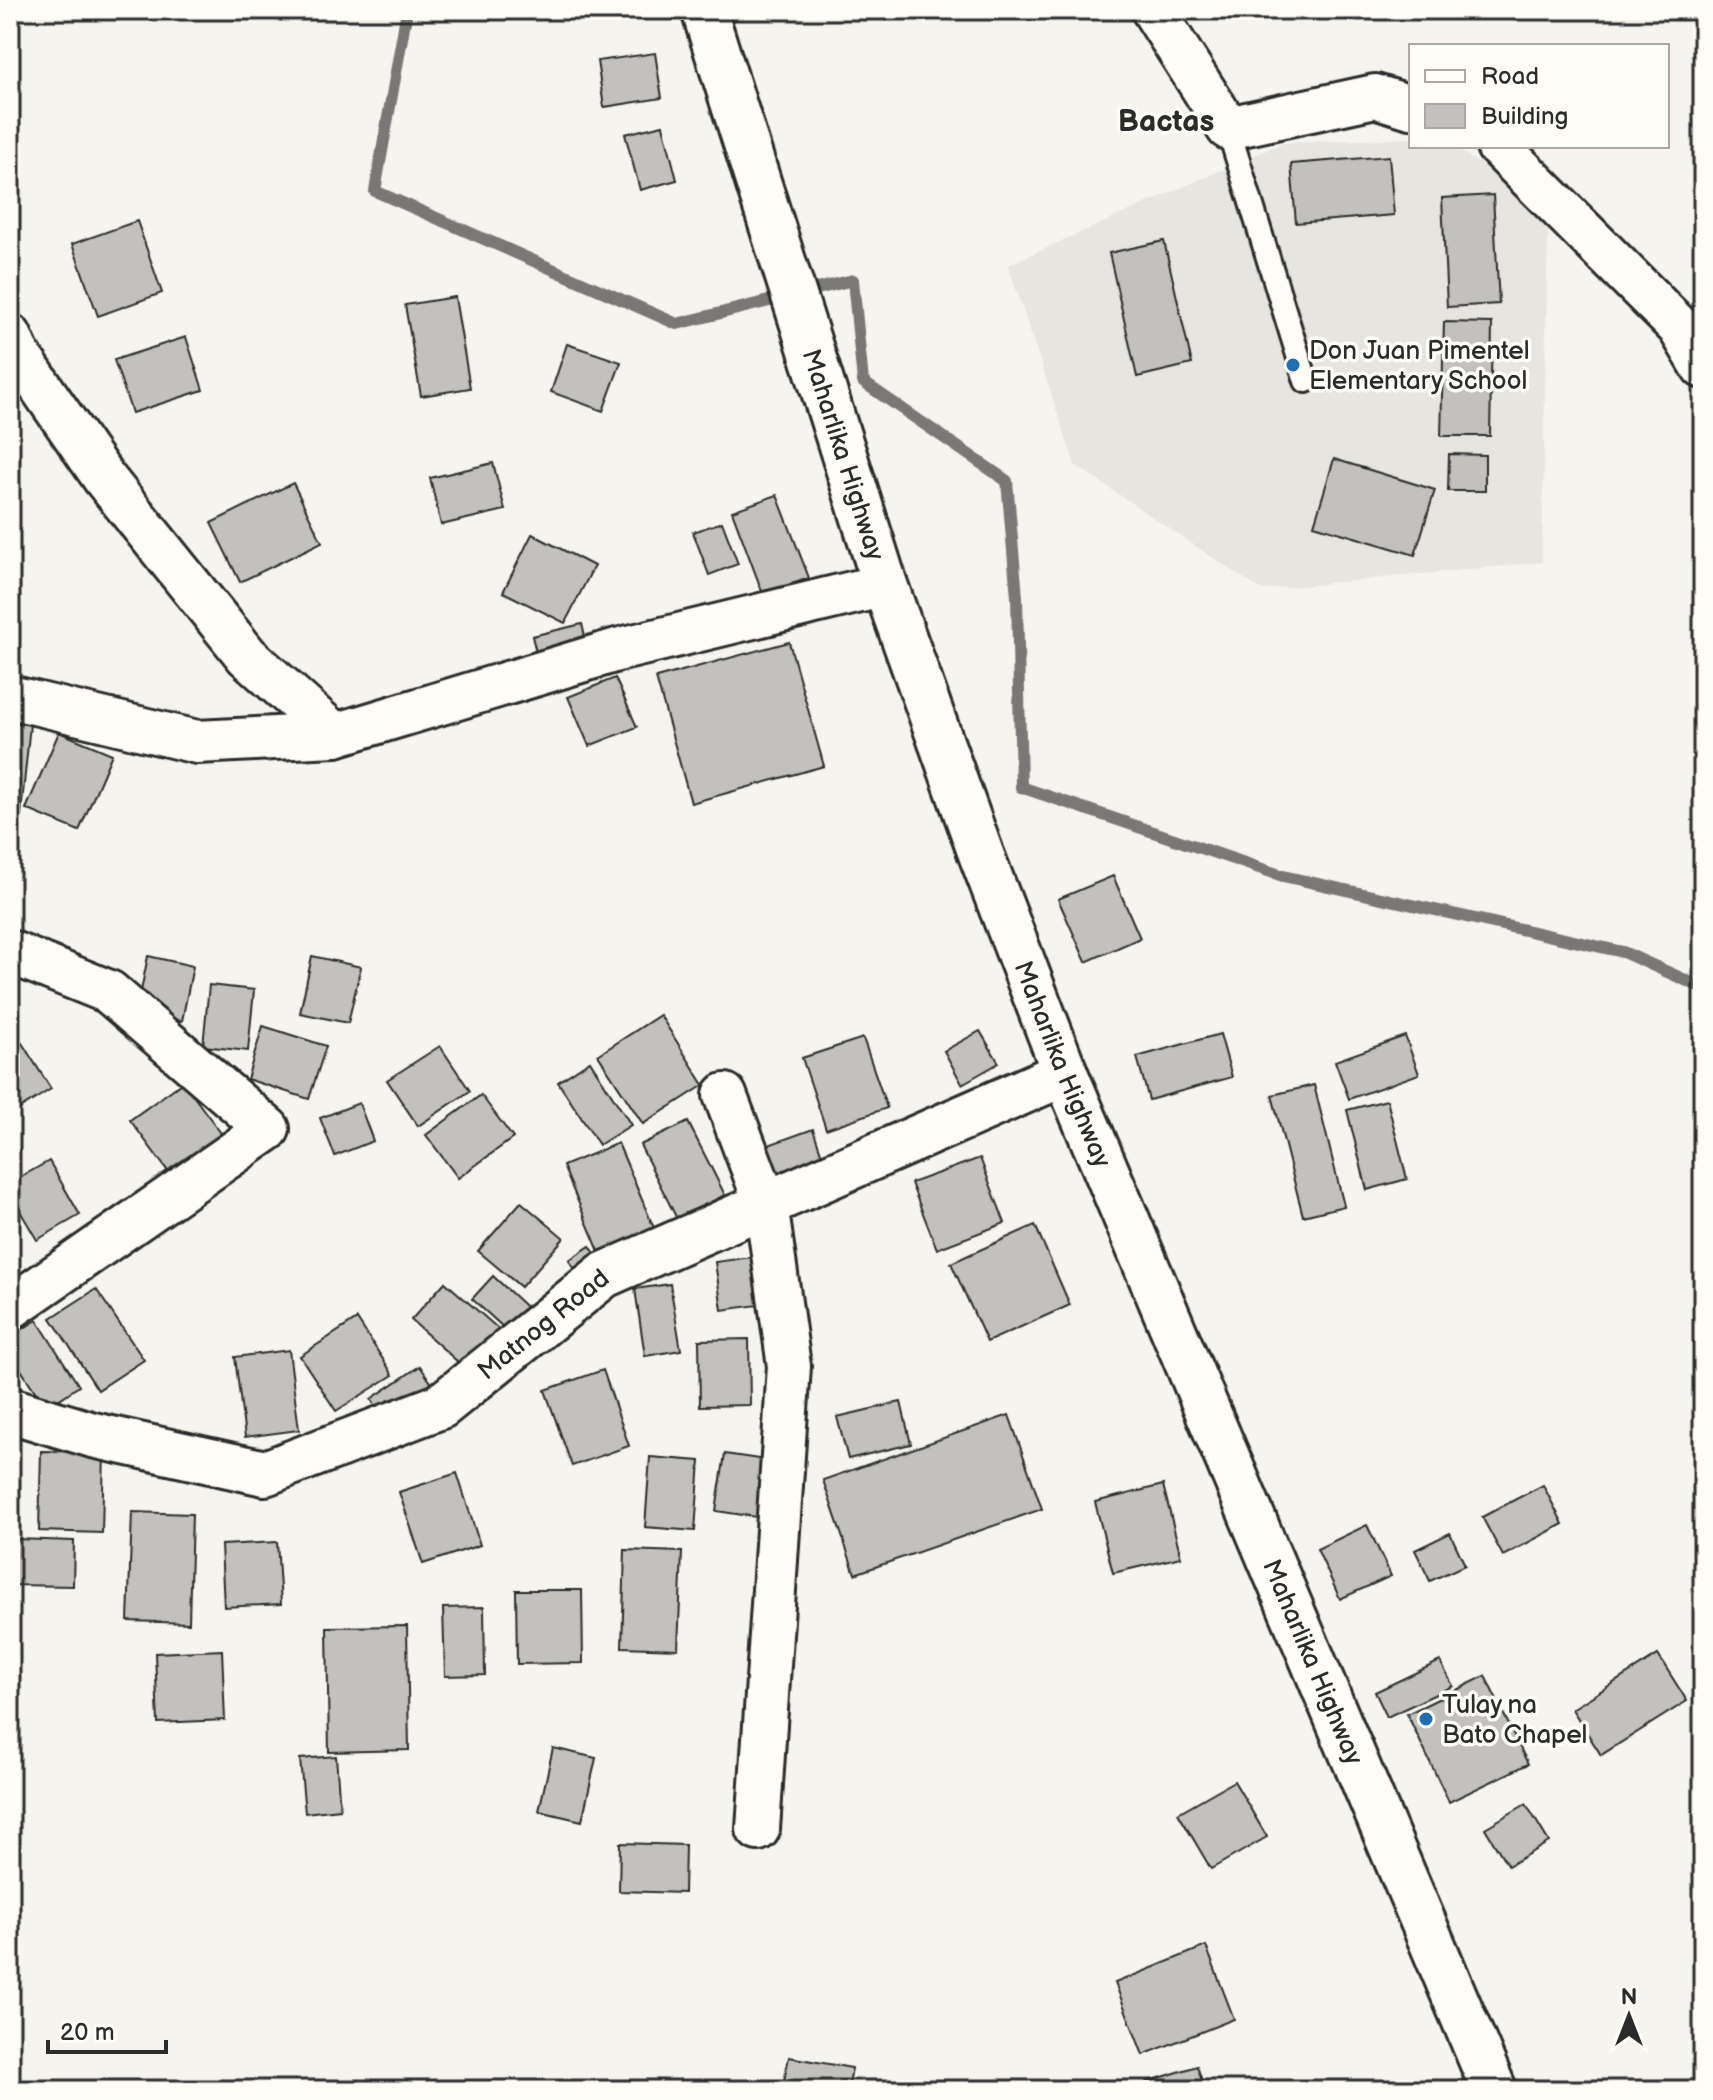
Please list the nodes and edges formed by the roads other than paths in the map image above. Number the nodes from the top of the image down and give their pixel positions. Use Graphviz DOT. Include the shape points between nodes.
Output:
graph roads {
  1 [pos="704,10"];
  2 [pos="1153,10"];
  3 [pos="1409,106"];
  4 [pos="1228,128"];
  5 [pos="1500,148"];
  6 [pos="10,336"];
  7 [pos="1703,367"];
  8 [pos="1306,381"];
  9 [pos="885,585"];
  10 [pos="10,697"];
  11 [pos="335,735"];
  12 [pos="10,952"];
  13 [pos="1065,1073"];
  14 [pos="725,1095"];
  15 [pos="766,1204"];
  16 [pos="10,1308"];
  17 [pos="10,1410"];
  18 [pos="758,1829"];
  19 [pos="1494,2090"];
  1 -- 9 [label="main road, Maharlika Highway"];
  2 -- 4 [label="street"];
  3 -- 4 [label="street" via="1375,96"];
  4 -- 8 [label="lane"];
  5 -- 7 [label="street" via="1679,327"];
  6 -- 11 [label="street" via="104,478 247,656"];
  9 -- 11 [label="street" via="617,650"];
  9 -- 13 [label="main road, Maharlika Highway"];
  10 -- 11 [label="street" via="197,742"];
  12 -- 16 [label="street" via="109,992 268,1129"];
  13 -- 15 [label="main road, Matnog Road"];
  13 -- 19 [label="main road, Maharlika Highway"];
  14 -- 15 [label="street"];
  15 -- 17 [label="main road, Matnog Road" via="604,1275 441,1406 265,1473 93,1435"];
  15 -- 18 [label="street" via="789,1366"];
}
